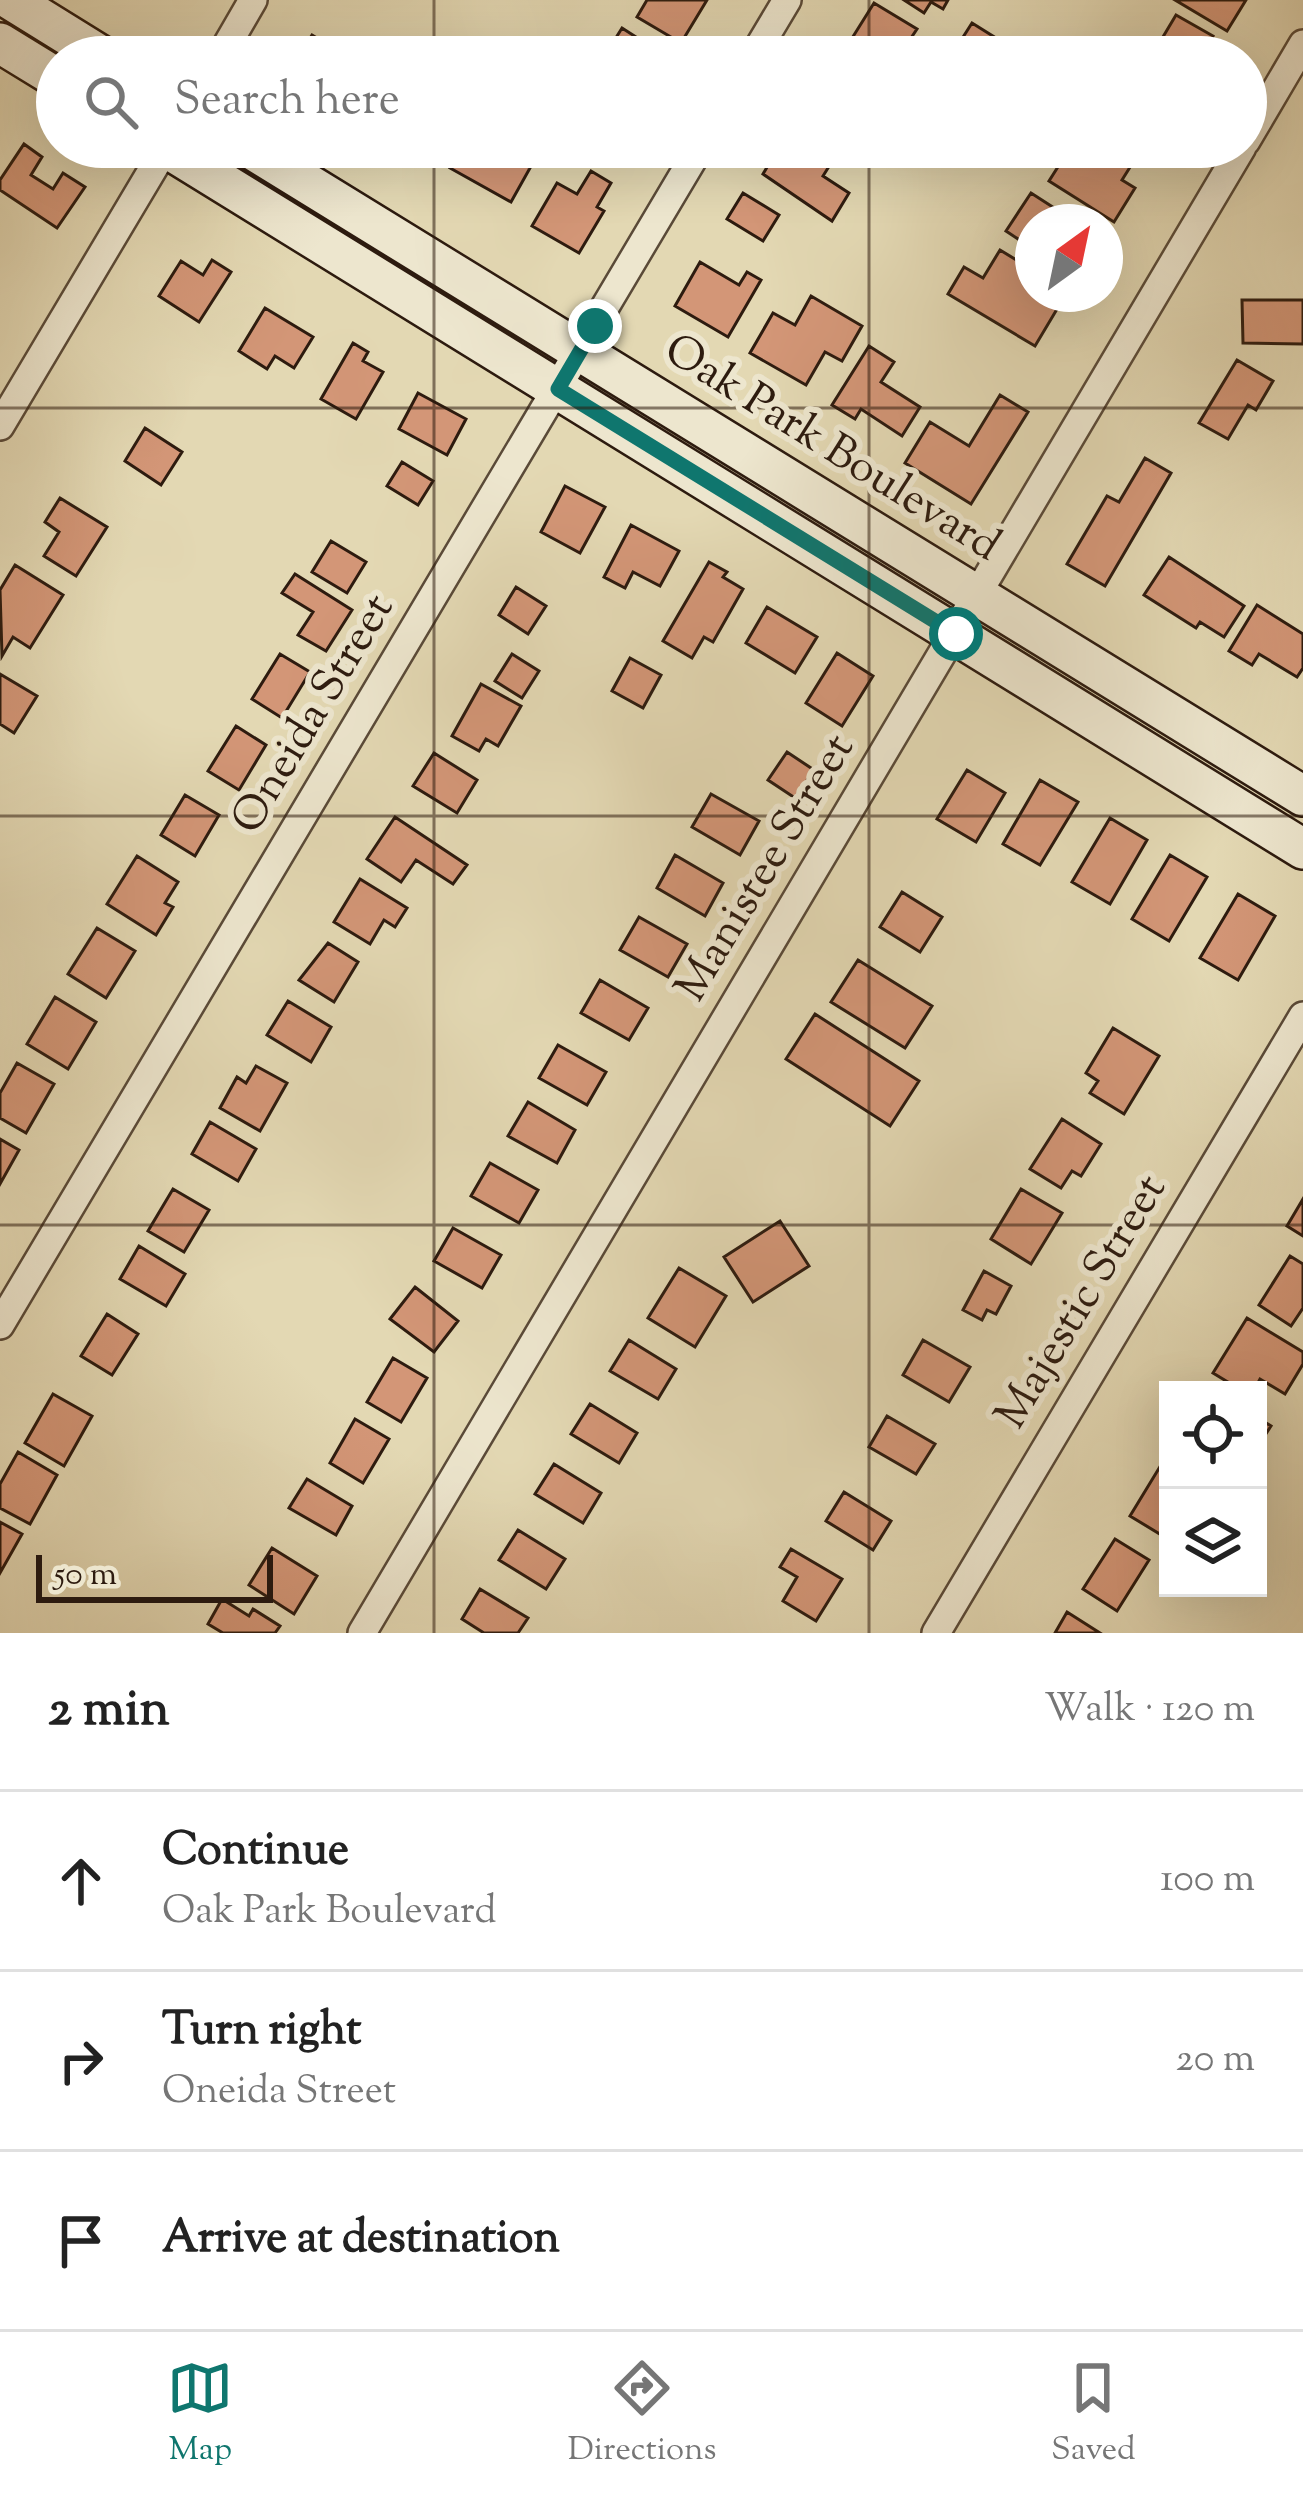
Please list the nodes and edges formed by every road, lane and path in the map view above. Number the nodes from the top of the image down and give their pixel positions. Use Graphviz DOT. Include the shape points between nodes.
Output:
graph roads {
  1 [pos="11,0"];
  2 [pos="254,0"];
  3 [pos="787,0"];
  4 [pos="69,36"];
  5 [pos="233,36"];
  6 [pos="766,36"];
  7 [pos="0,43"];
  8 [pos="1303,44"];
  9 [pos="36,65"];
  10 [pos="1267,105"];
  11 [pos="154,168"];
  12 [pos="200,168"];
  13 [pos="282,168"];
  14 [pos="688,168"];
  15 [pos="1230,168"];
  16 [pos="579,351"];
  17 [pos="558,389"];
  18 [pos="0,426"];
  19 [pos="978,596"];
  20 [pos="956,634"];
  21 [pos="1303,796"];
  22 [pos="1303,849"];
  23 [pos="1303,1016"];
  24 [pos="0,1325"];
  25 [pos="362,1633"];
  26 [pos="936,1633"];
  1 -- 4 [label="street"];
  2 -- 5 [label="street"];
  3 -- 6 [label="street"];
  7 -- 9 [label="street"];
  8 -- 10 [label="street, Manistee Street"];
  11 -- 18 [label="street"];
  12 -- 17 [label="street, Oak Park Boulevard"];
  13 -- 16 [label="street, Oak Park Boulevard"];
  14 -- 16 [label="street, Oneida Street"];
  15 -- 19 [label="street, Manistee Street"];
  16 -- 17 [label="street, Oneida Street"];
  16 -- 19 [label="street, Oak Park Boulevard"];
  17 -- 20 [label="street, Oak Park Boulevard"];
  17 -- 24 [label="street, Oneida Street"];
  19 -- 20 [label="street, Manistee Street"];
  19 -- 21 [label="street, Oak Park Boulevard"];
  20 -- 22 [label="street, Oak Park Boulevard"];
  20 -- 25 [label="street, Manistee Street"];
  23 -- 26 [label="street, Majestic Street"];
}
